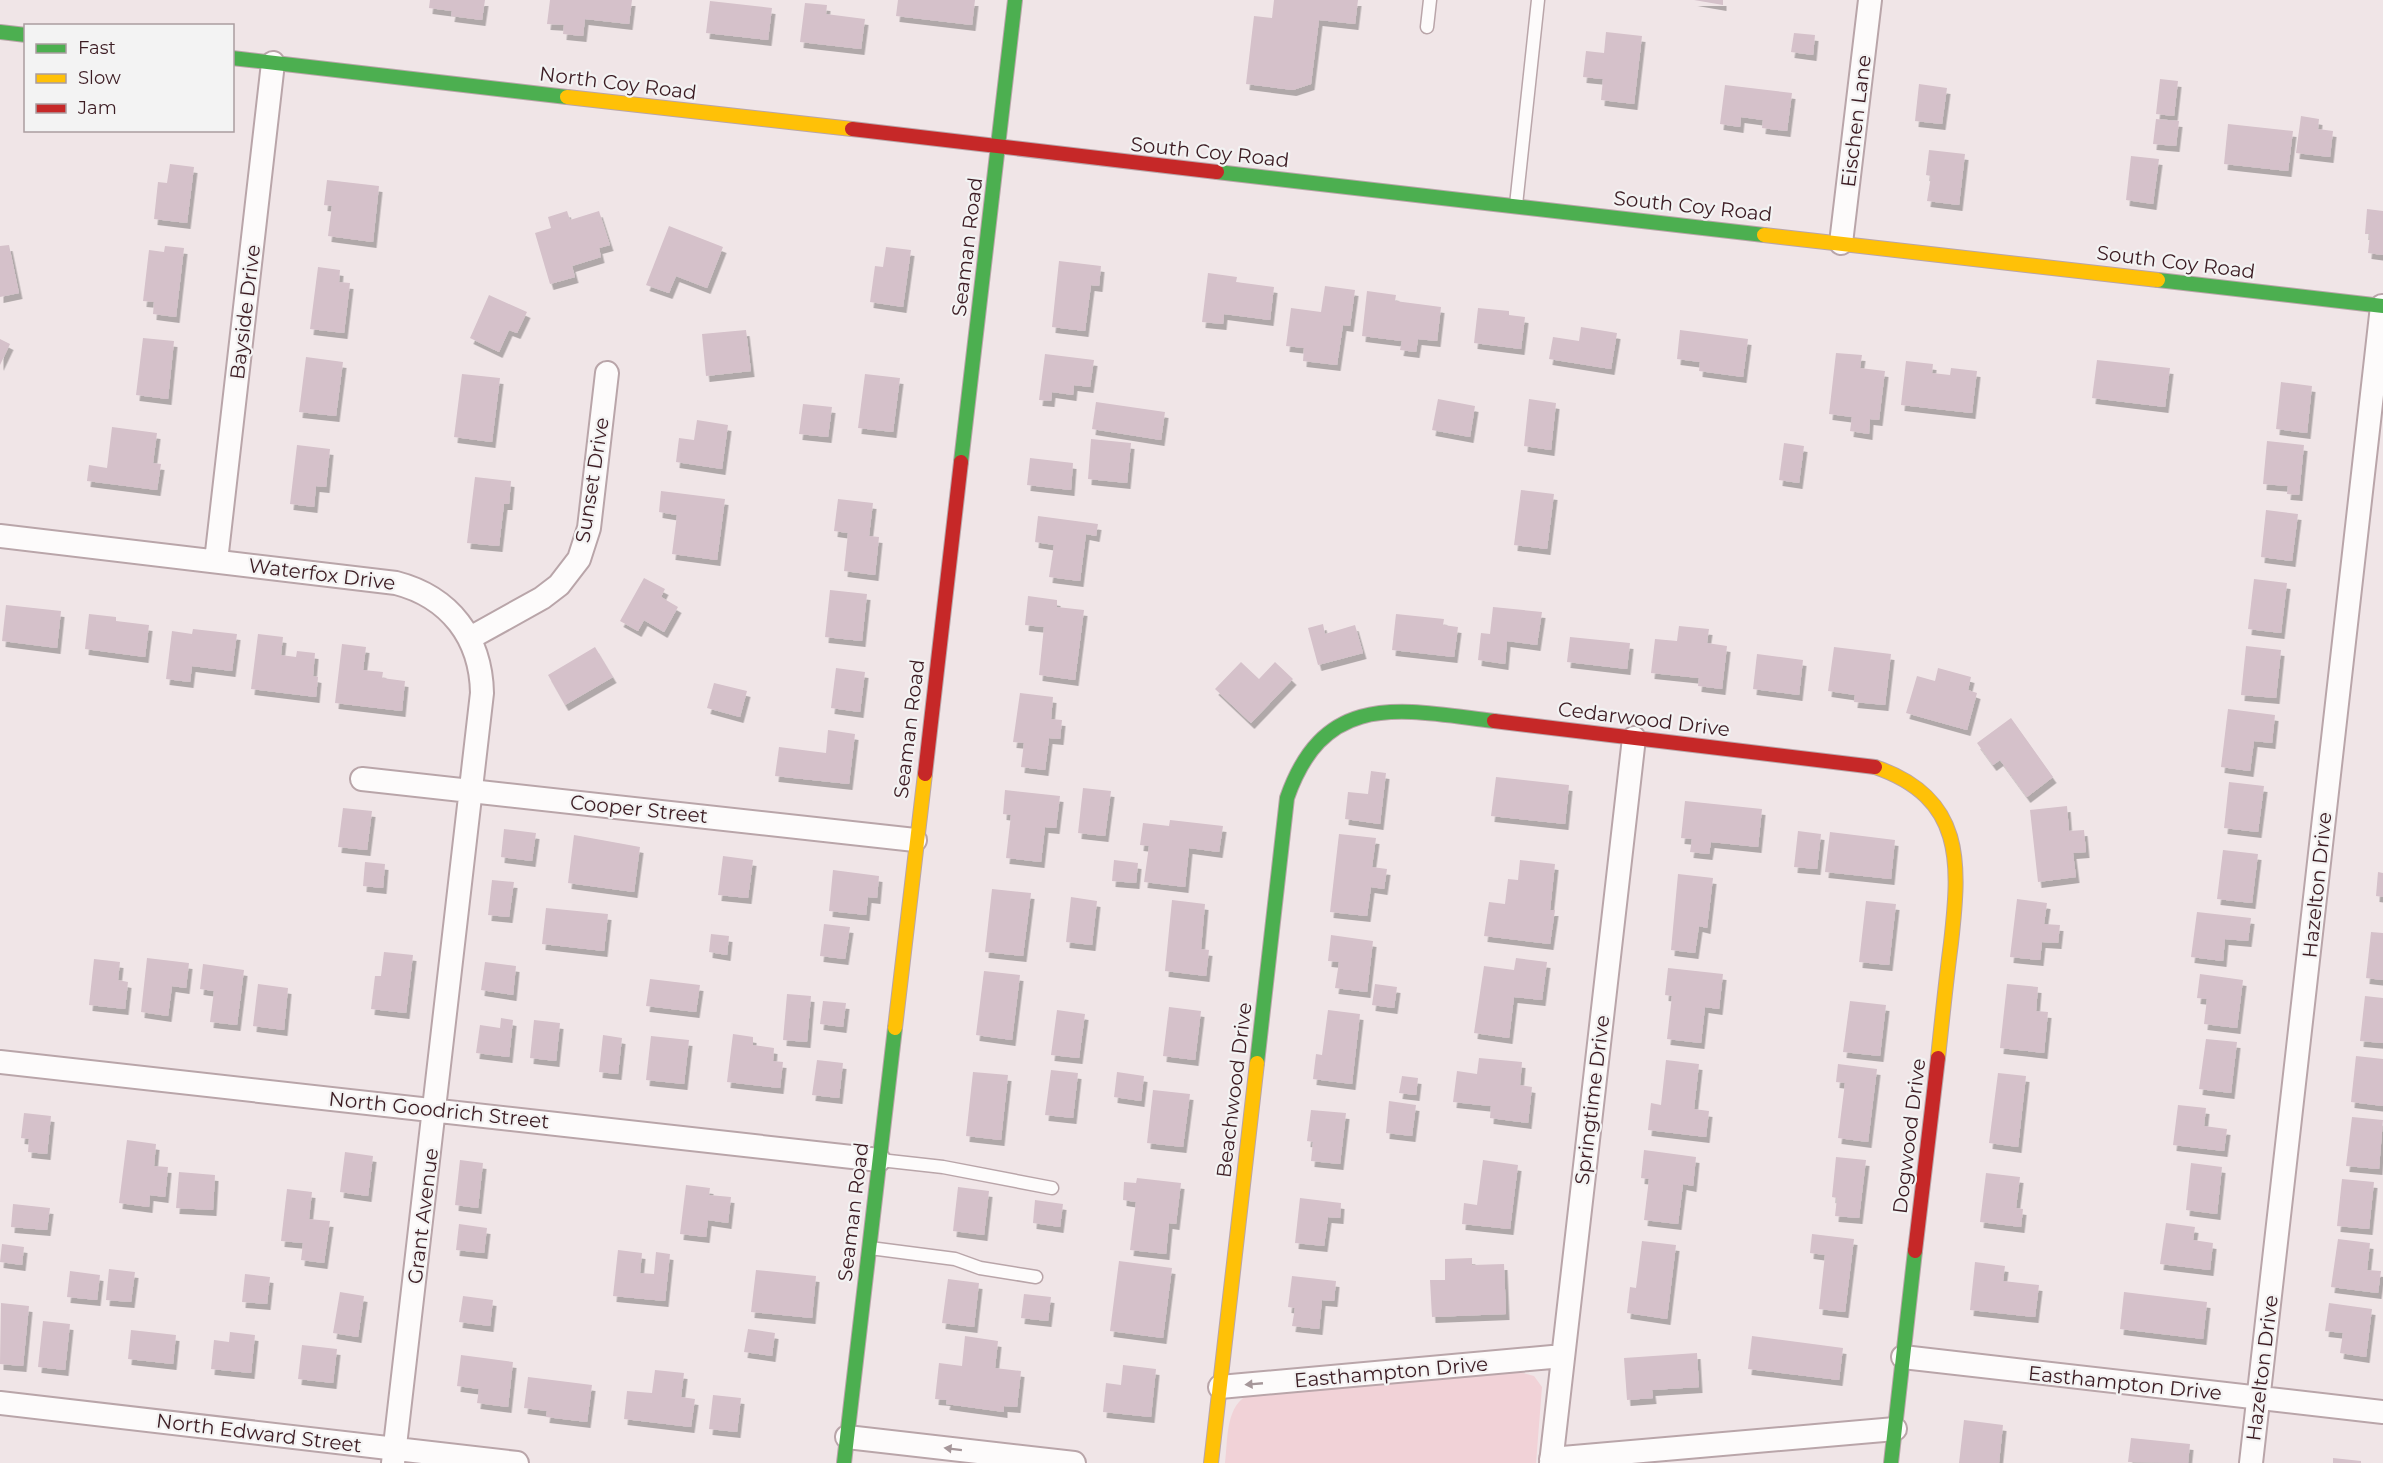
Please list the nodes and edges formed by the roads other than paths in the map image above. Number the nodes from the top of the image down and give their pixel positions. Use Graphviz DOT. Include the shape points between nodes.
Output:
graph roads {
  1 [pos="1015,0"];
  2 [pos="1430,0"];
  3 [pos="1538,0"];
  4 [pos="1870,0"];
  5 [pos="1427,27"];
  6 [pos="0,32"];
  7 [pos="24,35"];
  8 [pos="234,58"];
  9 [pos="273,63"];
  10 [pos="998,147"];
  11 [pos="1516,206"];
  12 [pos="1841,243"];
  13 [pos="2383,306"];
  14 [pos="607,373"];
  15 [pos="0,536"];
  16 [pos="216,561"];
  17 [pos="470,638"];
  18 [pos="1326,734"];
  19 [pos="1634,738"];
  20 [pos="362,779"];
  21 [pos="471,790"];
  22 [pos="1945,816"];
  23 [pos="915,840"];
  24 [pos="0,1062"];
  25 [pos="435,1109"];
  26 [pos="879,1160"];
  27 [pos="1052,1188"];
  28 [pos="869,1248"];
  29 [pos="1036,1277"];
  30 [pos="1563,1356"];
  31 [pos="1904,1357"];
  32 [pos="1220,1387"];
  33 [pos="2258,1398"];
  34 [pos="0,1403"];
  35 [pos="2383,1412"];
  36 [pos="1895,1430"];
  37 [pos="847,1437"];
  38 [pos="394,1456"];
  39 [pos="1551,1461"];
  40 [pos="517,1463"];
  41 [pos="844,1463"];
  42 [pos="1074,1463"];
  43 [pos="1211,1463"];
  44 [pos="1891,1463"];
  45 [pos="2251,1463"];
  1 -- 10 [label="street, Seaman Road"];
  2 -- 5 [label="lane"];
  3 -- 11 [label="lane"];
  4 -- 12 [label="street, Eischen Lane"];
  6 -- 7 [label="street"];
  8 -- 9 [label="street, North Coy Road"];
  9 -- 10 [label="street, North Coy Road"];
  9 -- 16 [label="street, Bayside Drive"];
  10 -- 11 [label="street, South Coy Road"];
  10 -- 23 [label="street, Seaman Road"];
  11 -- 12 [label="street, South Coy Road"];
  12 -- 13 [label="street, South Coy Road"];
  13 -- 33 [label="street, Hazelton Drive"];
  14 -- 17 [label="street, Sunset Drive" via="589,528 579,559 542,598"];
  15 -- 16 [label="street, Waterfox Drive"];
  16 -- 17 [label="street, Waterfox Drive" via="412,587 439,602"];
  17 -- 21 [label="street, Waterfox Drive" via="482,675"];
  18 -- 19 [label="street, Cedarwood Drive" via="1354,718 1400,710"];
  18 -- 32 [label="street, Beachwood Drive" via="1300,763 1287,798"];
  19 -- 22 [label="street, Cedarwood Drive" via="1874,766 1920,788"];
  19 -- 30 [label="street, Springtime Drive"];
  20 -- 21 [label="street, Cooper Street"];
  21 -- 23 [label="street, Cooper Street"];
  21 -- 25 [label="street, Grant Avenue"];
  22 -- 31 [label="street, Dogwood Drive" via="1957,854 1957,890"];
  23 -- 26 [label="street, Seaman Road"];
  24 -- 25 [label="street, North Goodrich Street"];
  25 -- 26 [label="street, North Goodrich Street"];
  25 -- 38 [label="street, Grant Avenue"];
  26 -- 27 [label="lane" via="943,1167"];
  26 -- 28 [label="street, Seaman Road"];
  28 -- 29 [label="lane" via="955,1259 980,1268"];
  28 -- 37 [label="street, Seaman Road"];
  30 -- 32 [label="street, Easthampton Drive, one-way"];
  30 -- 39 [label="street, Springtime Drive"];
  31 -- 33 [label="street, Easthampton Drive"];
  31 -- 36 [label="street, Dogwood Drive"];
  32 -- 43 [label="street, Beachwood Drive"];
  33 -- 35 [label="street, Easthampton Drive"];
  33 -- 45 [label="street, Hazelton Drive"];
  34 -- 38 [label="street, North Edward Street"];
  36 -- 39 [label="street"];
  36 -- 44 [label="street, Dogwood Drive"];
  37 -- 41 [label="street, Seaman Road"];
  42 -- 37 [label="street, one-way"];
  38 -- 40 [label="street, North Edward Street"];
}
